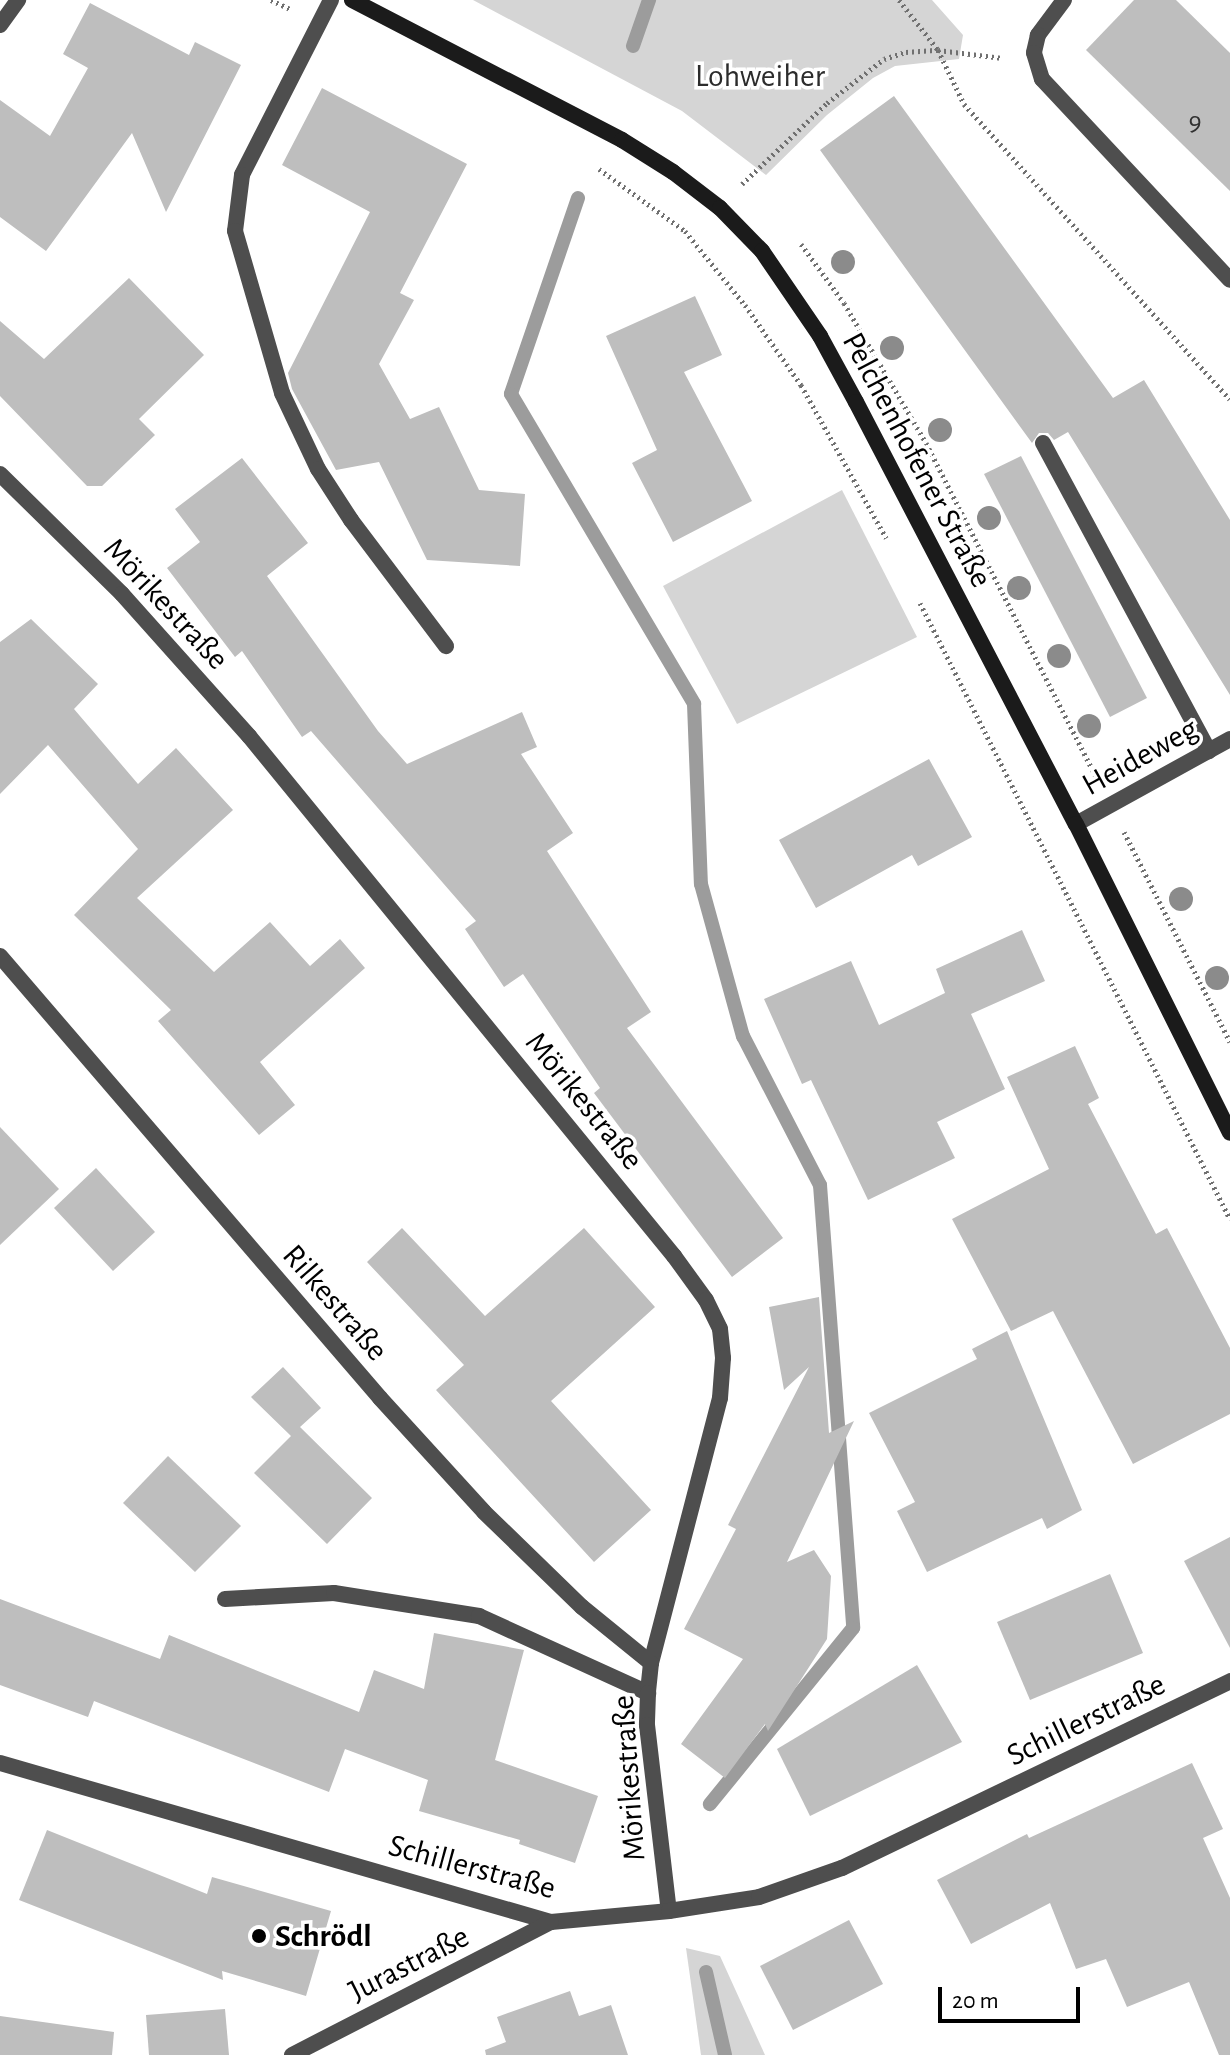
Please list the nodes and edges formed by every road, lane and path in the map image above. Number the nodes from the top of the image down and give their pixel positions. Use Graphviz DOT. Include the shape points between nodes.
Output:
graph roads {
  1 [pos="18,0"];
  2 [pos="271,0"];
  3 [pos="331,0"];
  4 [pos="352,0"];
  5 [pos="899,0"];
  6 [pos="1064,0"];
  7 [pos="320,23"];
  8 [pos="0,25"];
  9 [pos="938,50"];
  10 [pos="1036,65"];
  11 [pos="596,167"];
  12 [pos="720,208"];
  13 [pos="1230,280"];
  14 [pos="1230,399"];
  15 [pos="1043,443"];
  16 [pos="0,474"];
  17 [pos="891,546"];
  18 [pos="919,602"];
  19 [pos="446,646"];
  20 [pos="1230,739"];
  21 [pos="1209,751"];
  22 [pos="1076,824"];
  23 [pos="1136,854"];
  24 [pos="0,956"];
  25 [pos="1230,1042"];
  26 [pos="1230,1133"];
  27 [pos="1230,1219"];
  28 [pos="225,1599"];
  29 [pos="651,1663"];
  30 [pos="1230,1681"];
  31 [pos="648,1693"];
  32 [pos="0,1763"];
  33 [pos="669,1911"];
  34 [pos="551,1922"];
  35 [pos="292,2055"];
  1 -- 8 [label="street"];
  2 -- 7 [label="path"];
  3 -- 7 [label="street"];
  4 -- 12 [label="main road, Pelchenhofener Straße" via="622,140"];
  5 -- 9 [label="path"];
  6 -- 10 [label="street" via="1038,35"];
  7 -- 19 [label="street" via="242,175 235,231 282,393 318,469"];
  9 -- 10 [label="path"];
  9 -- 12 [label="path" via="906,52 866,70"];
  9 -- 14 [label="path" via="964,104"];
  10 -- 13 [label="street" via="1060,101"];
  11 -- 17 [label="path" via="685,231 745,305 801,385"];
  12 -- 22 [label="main road, Pelchenhofener Straße" via="762,251 820,336"];
  15 -- 21 [label="street"];
  16 -- 29 [label="street, Mörikestraße" via="122,594 249,736 706,1300 720,1329 720,1398"];
  18 -- 27 [label="path"];
  20 -- 21 [label="street, Heideweg"];
  21 -- 22 [label="street, Heideweg"];
  22 -- 26 [label="main road, Pelchenhofener Straße"];
  23 -- 25 [label="path"];
  24 -- 29 [label="street, Rilkestraße" via="484,1512 582,1607"];
  28 -- 31 [label="street" via="334,1593 479,1616"];
  29 -- 31 [label="street, Mörikestraße"];
  30 -- 33 [label="street, Schillerstraße" via="842,1868 759,1897"];
  31 -- 33 [label="street, Mörikestraße" via="647,1725"];
  32 -- 34 [label="street, Schillerstraße"];
  33 -- 34 [label="street, Schillerstraße"];
  34 -- 35 [label="street, Jurastraße"];
}
